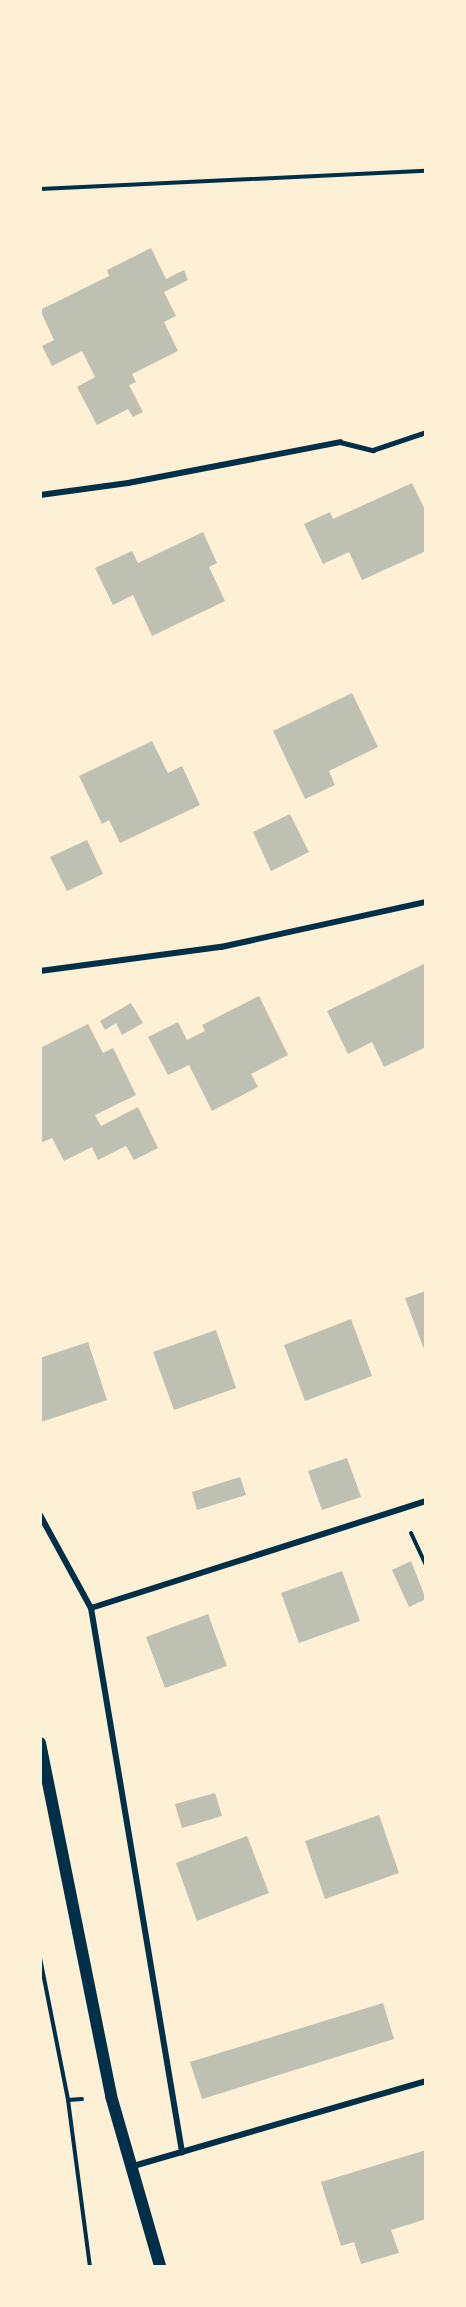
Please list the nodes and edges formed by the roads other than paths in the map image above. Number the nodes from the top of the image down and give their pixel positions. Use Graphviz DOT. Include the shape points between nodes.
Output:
graph roads {
  1 [pos="426,432"];
  2 [pos="340,442"];
  3 [pos="40,495"];
  4 [pos="426,902"];
  5 [pos="40,971"];
  6 [pos="426,1501"];
  7 [pos="40,1515"];
  8 [pos="91,1608"];
  9 [pos="40,1743"];
  10 [pos="426,2081"];
  11 [pos="182,2152"];
  12 [pos="129,2167"];
  13 [pos="160,2266"];
  1 -- 2 [label="lane" via="373,450"];
  2 -- 3 [label="street" via="128,483"];
  4 -- 5 [label="street" via="221,947"];
  6 -- 8 [label="street"];
  7 -- 8 [label="street"];
  8 -- 11 [label="street"];
  9 -- 12 [label="main road"];
  10 -- 11 [label="street"];
  11 -- 12 [label="street"];
  12 -- 13 [label="main road"];
}
